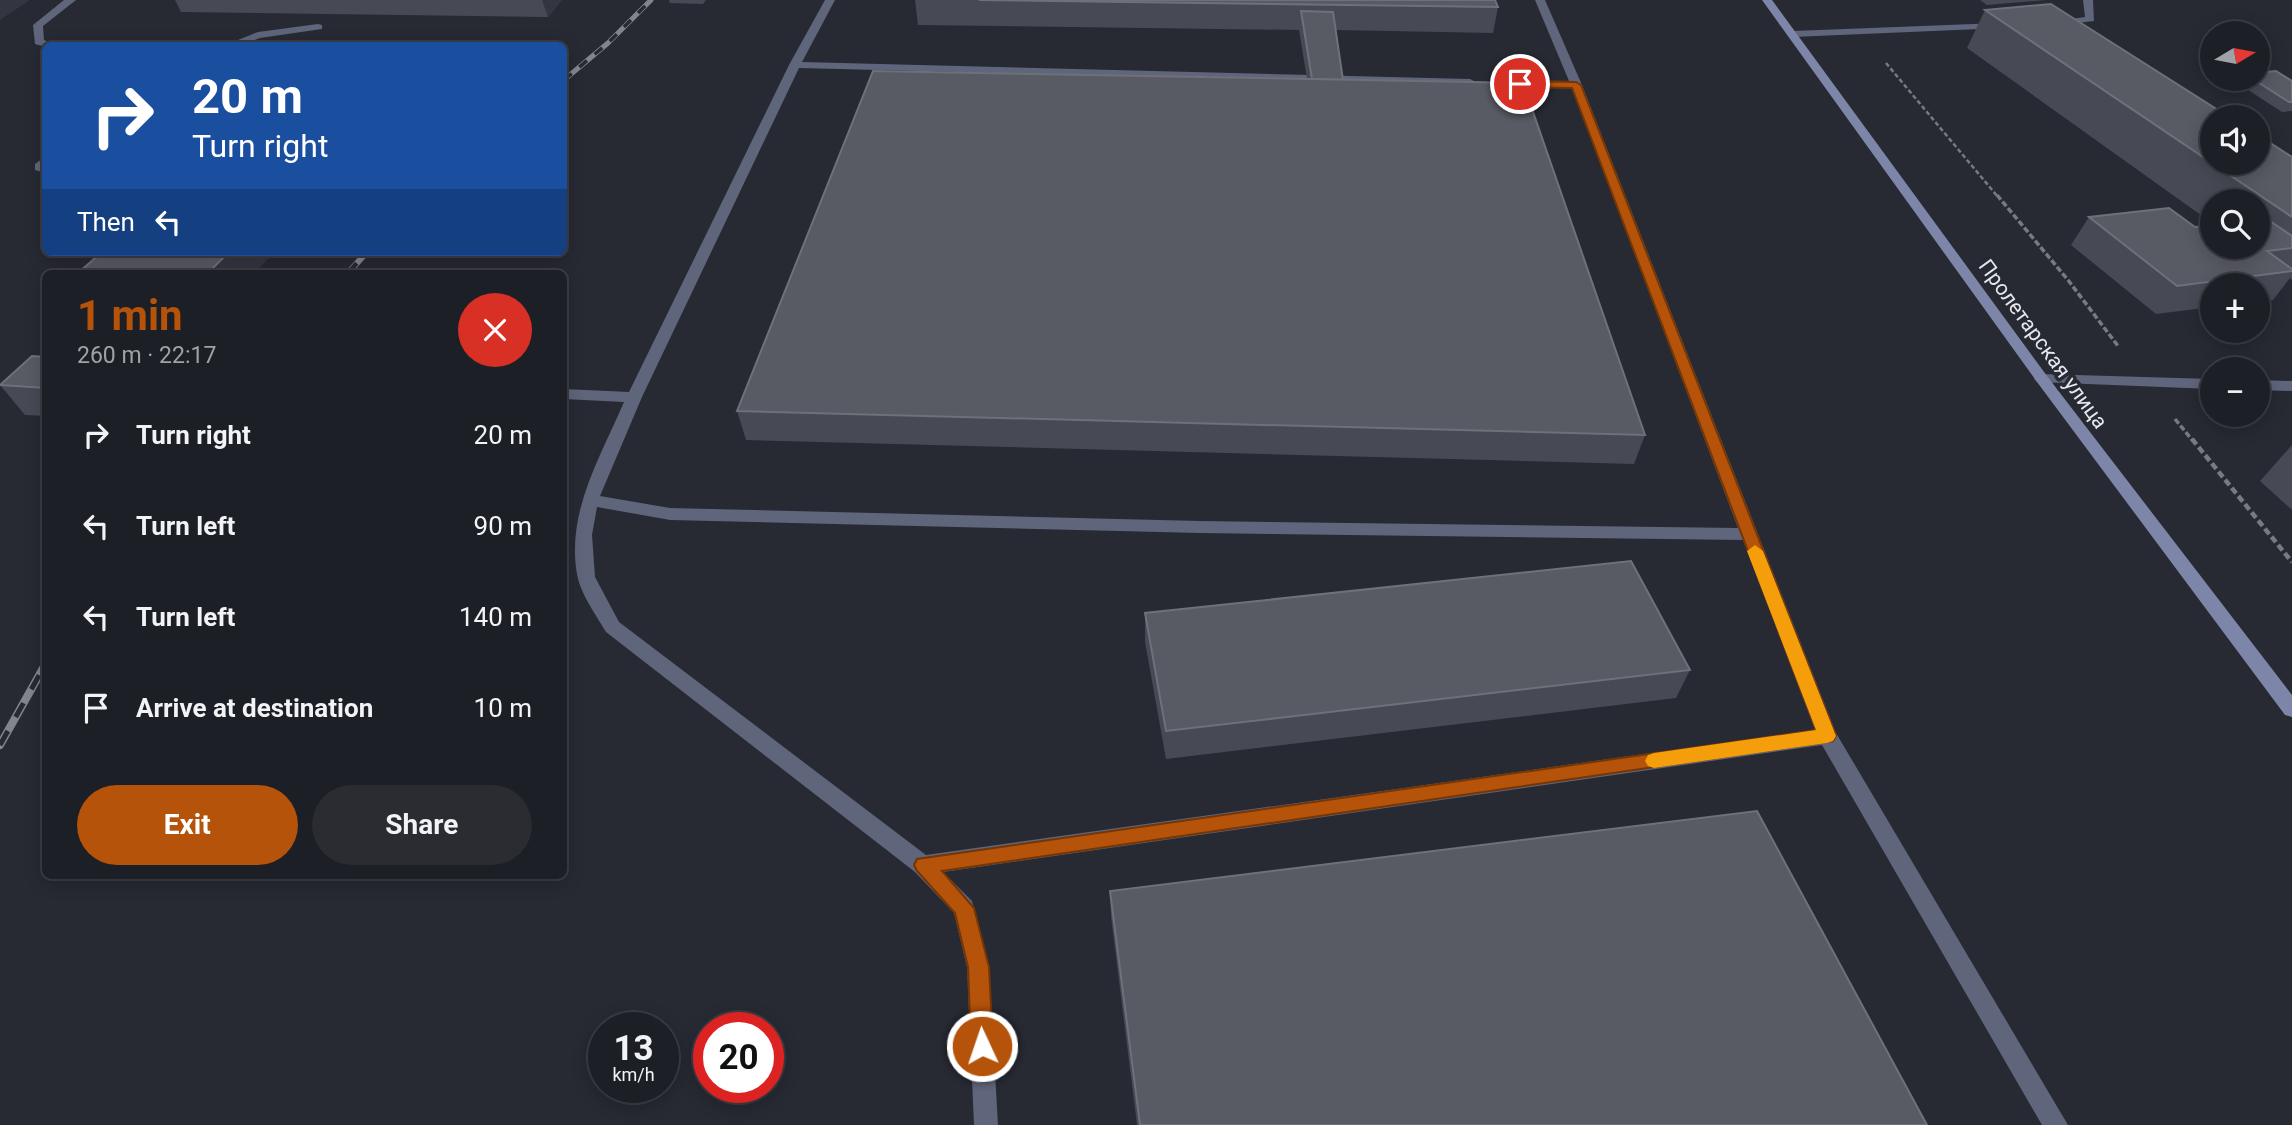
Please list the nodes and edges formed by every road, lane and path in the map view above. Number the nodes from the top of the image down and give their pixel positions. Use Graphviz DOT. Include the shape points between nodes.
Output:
graph roads {
  1 [pos="71,0"];
  2 [pos="830,0"];
  3 [pos="1540,0"];
  4 [pos="1767,0"];
  5 [pos="2088,0"];
  6 [pos="2062,23"];
  7 [pos="2049,24"];
  8 [pos="2009,26"];
  9 [pos="318,27"];
  10 [pos="2074,31"];
  11 [pos="1862,32"];
  12 [pos="1793,34"];
  13 [pos="239,42"];
  14 [pos="42,43"];
  15 [pos="795,65"];
  16 [pos="1478,83"];
  17 [pos="1492,83"];
  18 [pos="1576,85"];
  19 [pos="2042,379"];
  20 [pos="2144,382"];
  21 [pos="2200,384"];
  22 [pos="2270,385"];
  23 [pos="2292,386"];
  24 [pos="567,394"];
  25 [pos="634,397"];
  26 [pos="590,500"];
  27 [pos="1748,534"];
  28 [pos="2292,562"];
  29 [pos="2292,709"];
  30 [pos="1827,736"];
  31 [pos="923,865"];
  32 [pos="986,1125"];
  33 [pos="2056,1125"];
  1 -- 14 [label="street" via="38,25"];
  2 -- 15 [label="street"];
  3 -- 18 [label="street"];
  4 -- 12 [label="main road, Пролетарская улица"];
  5 -- 6 [label="street" via="2090,19"];
  6 -- 7 [label="street"];
  6 -- 10 [label="street"];
  8 -- 11 [label="street"];
  9 -- 13 [label="street"];
  11 -- 12 [label="street"];
  11 -- 20 [label="path" via="2068,281"];
  12 -- 19 [label="main road, Пролетарская улица"];
  15 -- 16 [label="street"];
  15 -- 25 [label="street"];
  17 -- 18 [label="street"];
  18 -- 27 [label="street"];
  19 -- 20 [label="street"];
  19 -- 29 [label="main road, Пролетарская улица"];
  20 -- 21 [label="street"];
  20 -- 28 [label="path"];
  22 -- 23 [label="street"];
  24 -- 25 [label="street"];
  25 -- 26 [label="street"];
  26 -- 27 [label="street" via="670,514"];
  26 -- 31 [label="street" via="583,535 586,577 612,627"];
  27 -- 30 [label="street"];
  30 -- 31 [label="street"];
  30 -- 33 [label="street"];
  31 -- 32 [label="street" via="964,908 978,967"];
}
